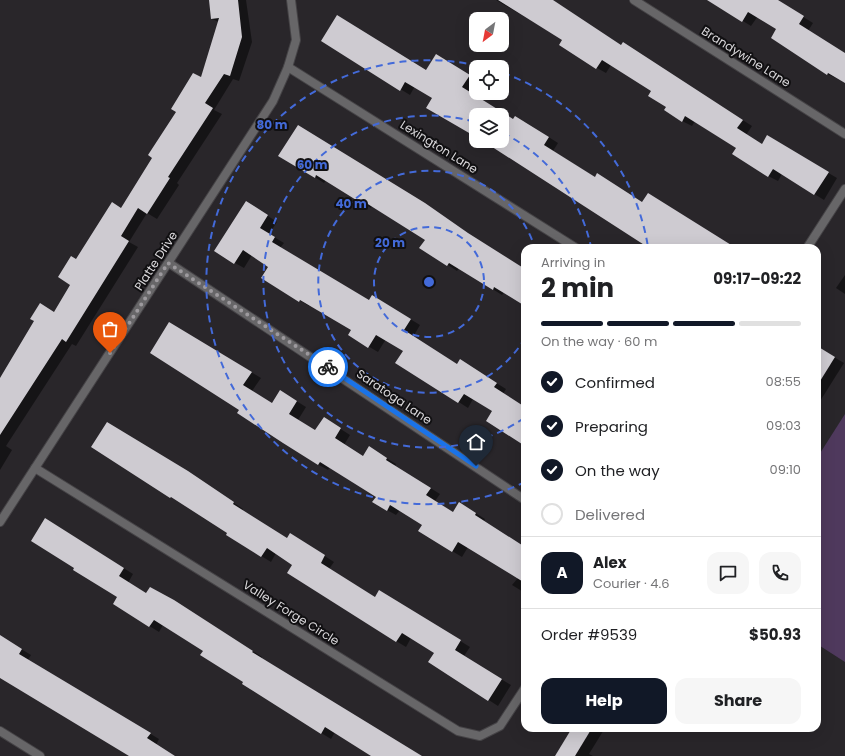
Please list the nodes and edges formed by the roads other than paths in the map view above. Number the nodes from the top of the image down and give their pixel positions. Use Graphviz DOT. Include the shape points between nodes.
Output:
graph roads {
  1 [pos="292,0"];
  2 [pos="634,0"];
  3 [pos="288,67"];
  4 [pos="845,134"];
  5 [pos="845,189"];
  6 [pos="570,244"];
  7 [pos="810,244"];
  8 [pos="168,263"];
  9 [pos="35,468"];
  10 [pos="521,497"];
  11 [pos="0,522"];
  12 [pos="521,694"];
  13 [pos="0,731"];
  14 [pos="40,756"];
  1 -- 3 [label="street, Platte Drive" via="296,40"];
  2 -- 4 [label="street, Brandywine Lane"];
  3 -- 6 [label="street, Lexington Lane"];
  3 -- 8 [label="street, Platte Drive" via="273,100"];
  5 -- 7 [label="street"];
  8 -- 9 [label="street, Platte Drive"];
  8 -- 10 [label="street, Saratoga Lane"];
  9 -- 11 [label="street, Platte Drive"];
  9 -- 12 [label="street, Valley Forge Circle" via="458,731 480,736 500,726"];
  13 -- 14 [label="street"];
}
